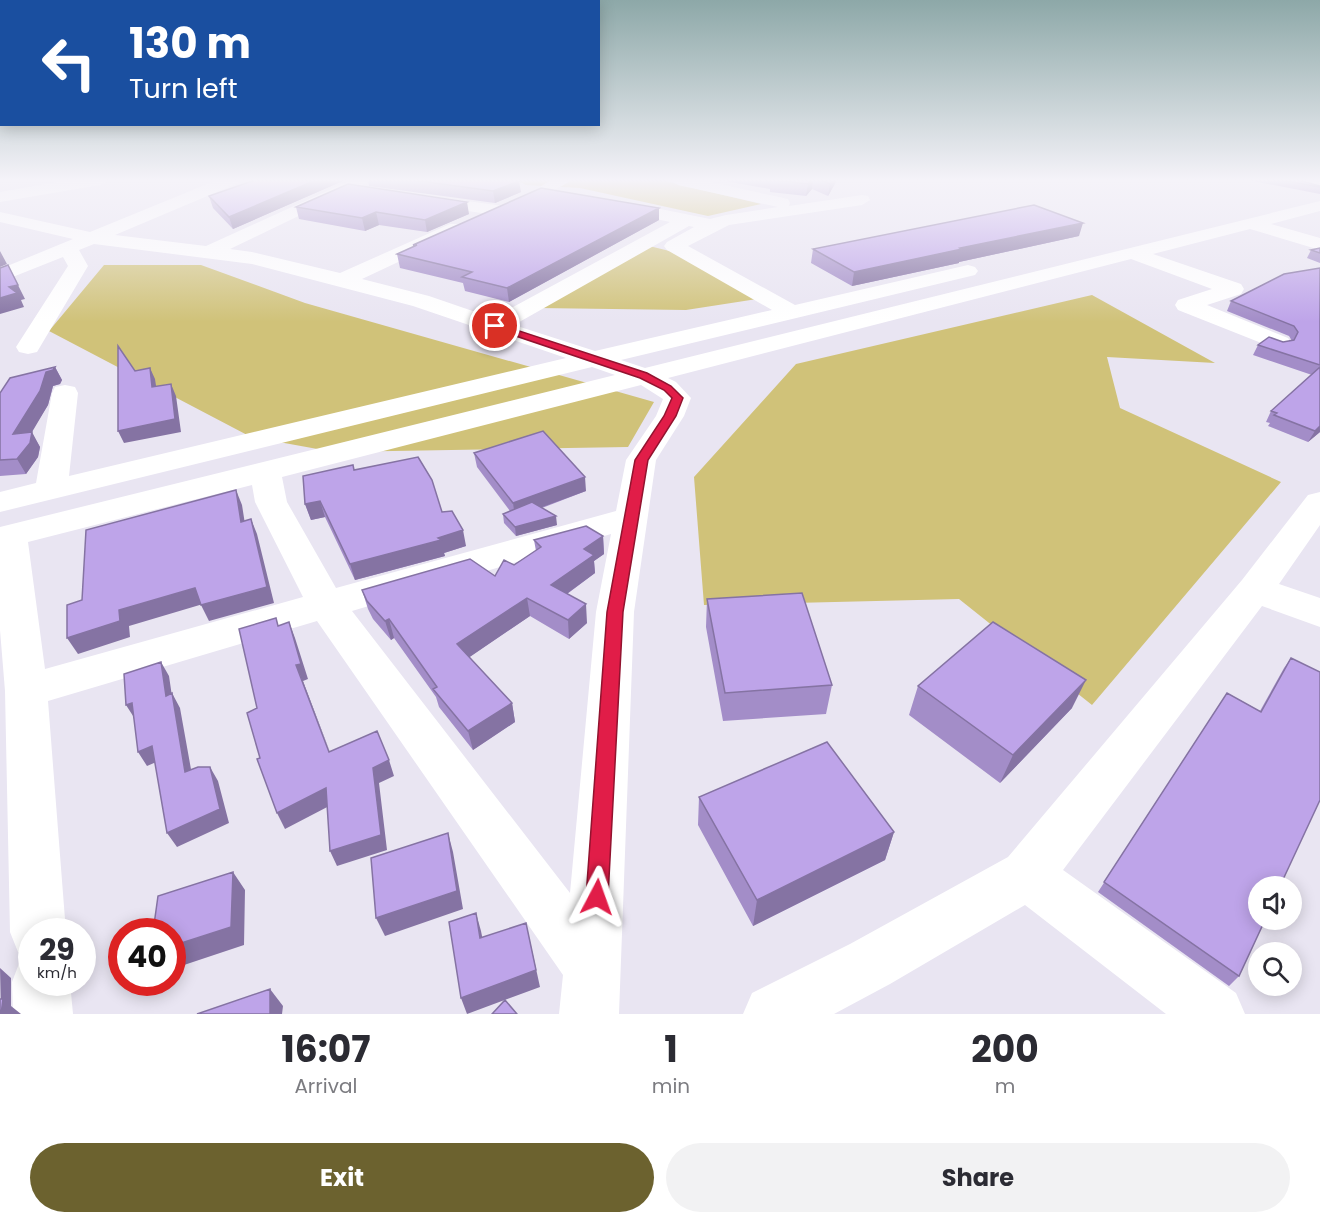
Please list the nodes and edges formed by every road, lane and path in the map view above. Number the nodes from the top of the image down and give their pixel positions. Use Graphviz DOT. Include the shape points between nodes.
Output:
graph roads {
  1 [pos="32,227"];
  2 [pos="118,227"];
  3 [pos="265,227"];
  4 [pos="456,227"];
  5 [pos="673,227"];
  6 [pos="707,227"];
  7 [pos="1150,227"];
  8 [pos="1236,227"];
  9 [pos="1262,227"];
  10 [pos="80,243"];
  11 [pos="1320,244"];
  12 [pos="207,252"];
  13 [pos="1132,253"];
  14 [pos="0,276"];
  15 [pos="342,280"];
  16 [pos="792,312"];
  17 [pos="495,326"];
  18 [pos="1279,343"];
  19 [pos="28,347"];
  20 [pos="593,359"];
  21 [pos="644,376"];
  22 [pos="65,393"];
  23 [pos="265,471"];
  24 [pos="51,490"];
  25 [pos="1320,502"];
  26 [pos="632,517"];
  27 [pos="3,525"];
  28 [pos="1255,589"];
  29 [pos="327,606"];
  30 [pos="1320,613"];
  31 [pos="26,691"];
  32 [pos="1028,875"];
  33 [pos="37,918"];
  34 [pos="592,968"];
  35 [pos="41,996"];
  36 [pos="42,1014"];
  37 [pos="589,1014"];
  38 [pos="773,1014"];
  39 [pos="1215,1014"];
  1 -- 10 [label="street"];
  2 -- 10 [label="street"];
  3 -- 12 [label="street"];
  4 -- 15 [label="street"];
  5 -- 17 [label="street"];
  6 -- 16 [label="street" via="674,246"];
  7 -- 16 [label="street"];
  8 -- 13 [label="street"];
  9 -- 11 [label="street"];
  10 -- 12 [label="street"];
  10 -- 14 [label="street"];
  10 -- 19 [label="street" via="78,266"];
  12 -- 15 [label="street" via="252,258"];
  13 -- 18 [label="street" via="1233,289 1186,305"];
  13 -- 21 [label="street"];
  15 -- 17 [label="street"];
  16 -- 20 [label="street"];
  17 -- 20 [label="street"];
  20 -- 21 [label="street"];
  20 -- 24 [label="street"];
  21 -- 23 [label="street"];
  21 -- 26 [label="street" via="668,388 677,398 641,460"];
  22 -- 24 [label="street"];
  23 -- 27 [label="street"];
  23 -- 29 [label="street" via="271,502"];
  24 -- 27 [label="street"];
  25 -- 28 [label="street"];
  26 -- 29 [label="street"];
  26 -- 34 [label="street" via="615,612"];
  27 -- 31 [label="street"];
  28 -- 30 [label="street"];
  28 -- 32 [label="street"];
  29 -- 31 [label="street"];
  29 -- 34 [label="street"];
  31 -- 33 [label="street"];
  32 -- 38 [label="street"];
  32 -- 39 [label="street"];
  34 -- 37 [label="street"];
  35 -- 36 [label="street"];
}
